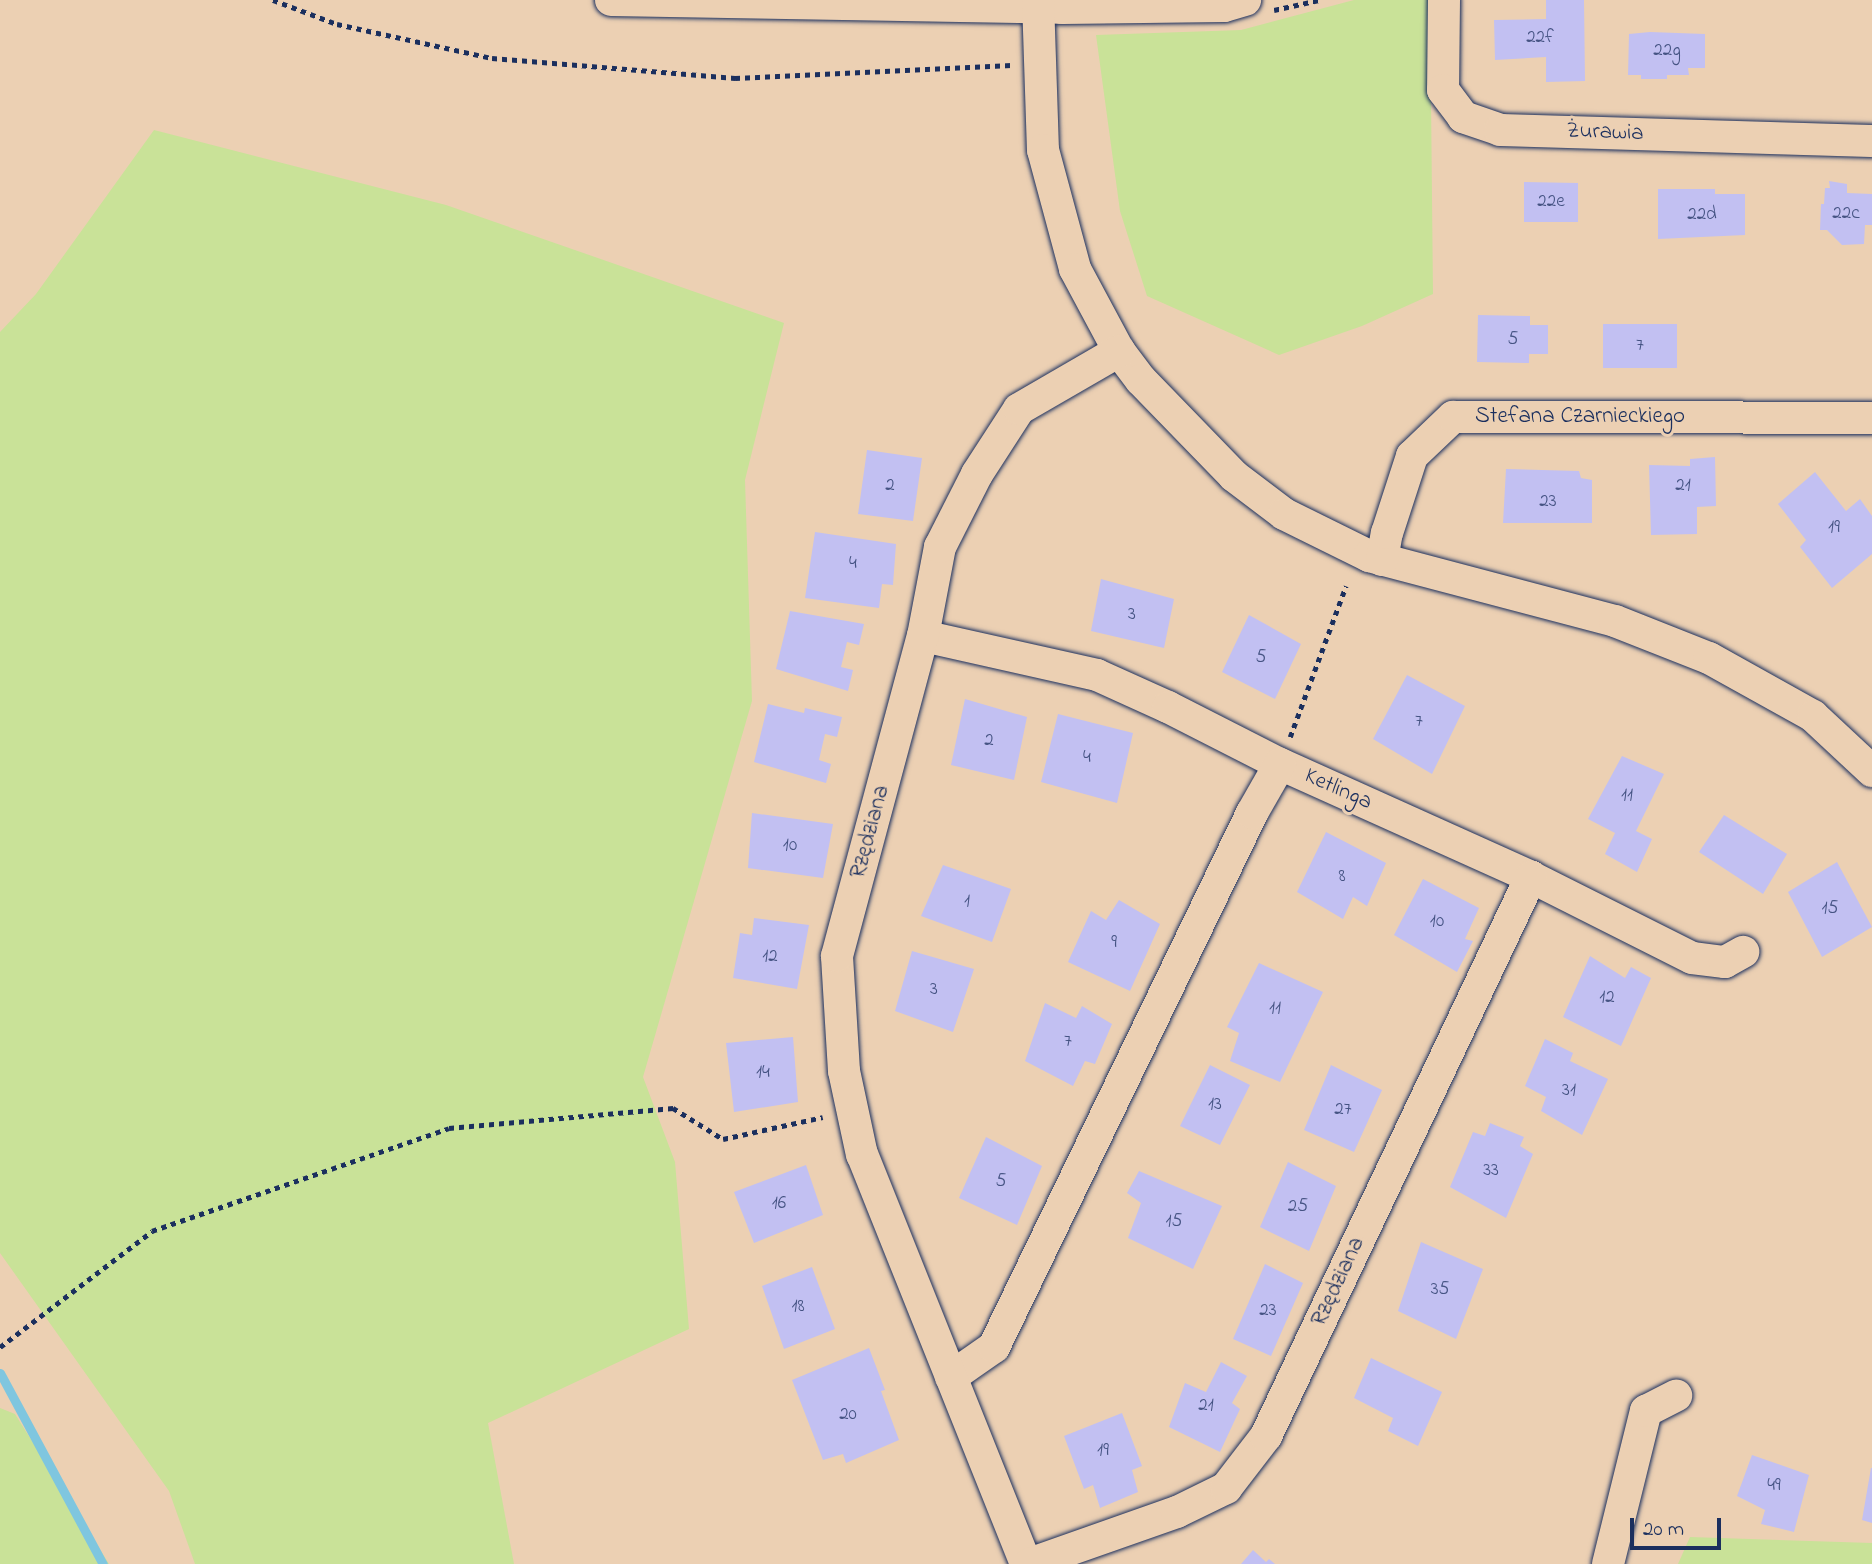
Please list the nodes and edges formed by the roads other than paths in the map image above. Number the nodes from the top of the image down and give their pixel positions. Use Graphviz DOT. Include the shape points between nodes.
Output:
graph roads {
  1 [pos="611,0"];
  2 [pos="1245,0"];
  3 [pos="1444,0"];
  4 [pos="1038,4"];
  5 [pos="1872,141"];
  6 [pos="1119,351"];
  7 [pos="1872,418"];
  8 [pos="1382,560"];
  9 [pos="923,636"];
  10 [pos="1280,764"];
  11 [pos="1872,771"];
  12 [pos="1531,877"];
  13 [pos="1743,952"];
  14 [pos="951,1377"];
  15 [pos="1676,1396"];
  16 [pos="1027,1564"];
  17 [pos="1608,1564"];
  1 -- 4 [label="street"];
  2 -- 4 [label="street" via="1224,6"];
  3 -- 5 [label="street, Żurawia" via="1443,90 1463,117 1500,130"];
  4 -- 6 [label="street" via="1043,150 1075,269"];
  6 -- 8 [label="street" via="1234,476 1284,514"];
  6 -- 9 [label="street, Rzędziana" via="1018,409 977,474 940,548"];
  7 -- 8 [label="street, Stefana Czarnieckiego" via="1453,417 1412,457"];
  8 -- 11 [label="street" via="1615,621 1709,658 1812,716"];
  9 -- 10 [label="street, Ketlinga" via="1097,675"];
  9 -- 14 [label="street, Rzędziana" via="837,956 844,1071 862,1155"];
  10 -- 12 [label="street, Ketlinga"];
  10 -- 14 [label="street" via="1252,813 995,1347"];
  12 -- 13 [label="street, Ketlinga" via="1692,958 1725,962"];
  12 -- 16 [label="street, Rzędziana" via="1266,1436 1226,1488 1177,1512"];
  14 -- 16 [label="street, Rzędziana"];
  15 -- 17 [label="street" via="1646,1412"];
}
